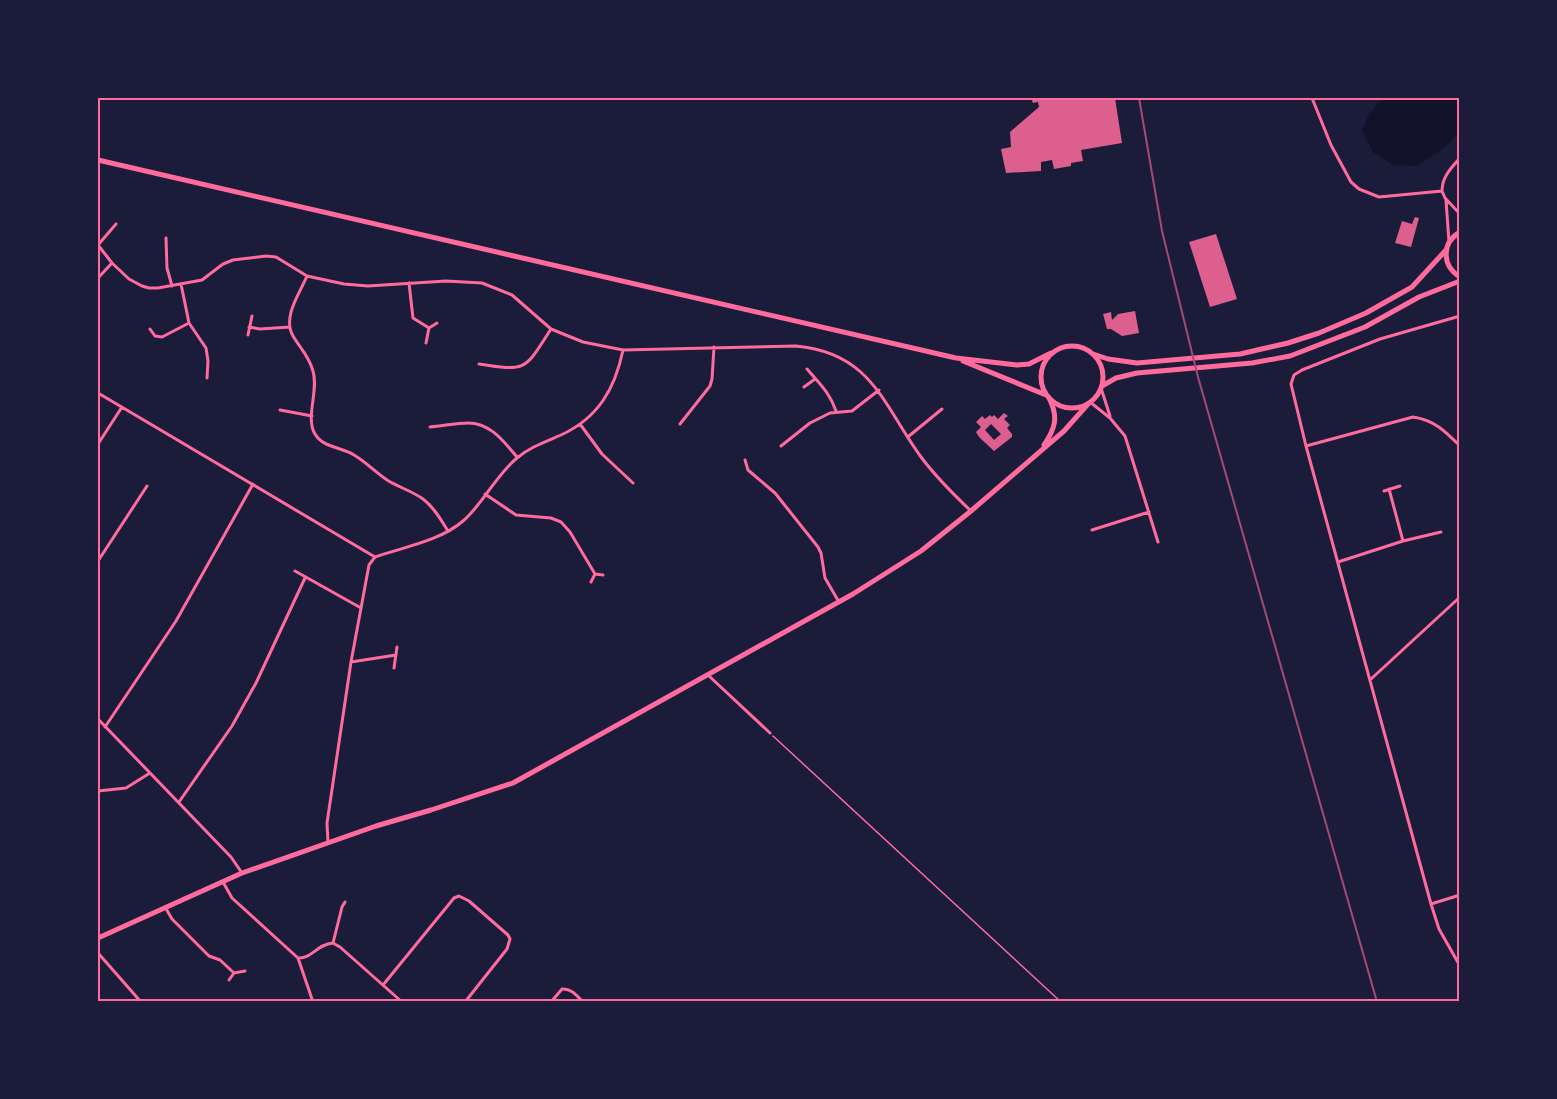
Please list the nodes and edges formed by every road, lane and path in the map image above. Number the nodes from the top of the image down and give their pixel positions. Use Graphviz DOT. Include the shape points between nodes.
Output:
graph roads {
  1 [pos="1312,98"];
  2 [pos="1460,158"];
  3 [pos="98,160"];
  4 [pos="1442,191"];
  5 [pos="1445,198"];
  6 [pos="1460,214"];
  7 [pos="116,224"];
  8 [pos="1460,232"];
  9 [pos="166,237"];
  10 [pos="1449,242"];
  11 [pos="98,245"];
  12 [pos="1446,250"];
  13 [pos="112,263"];
  14 [pos="308,276"];
  15 [pos="98,278"];
  16 [pos="1460,279"];
  17 [pos="409,283"];
  18 [pos="180,284"];
  19 [pos="172,286"];
  20 [pos="252,316"];
  21 [pos="1460,316"];
  22 [pos="189,323"];
  23 [pos="437,323"];
  24 [pos="249,327"];
  25 [pos="290,327"];
  26 [pos="429,328"];
  27 [pos="150,329"];
  28 [pos="551,329"];
  29 [pos="248,335"];
  30 [pos="426,343"];
  31 [pos="714,347"];
  32 [pos="623,350"];
  33 [pos="1051,353"];
  34 [pos="1094,354"];
  35 [pos="956,358"];
  36 [pos="479,364"];
  37 [pos="807,369"];
  38 [pos="207,378"];
  39 [pos="815,378"];
  40 [pos="804,387"];
  41 [pos="1102,387"];
  42 [pos="879,390"];
  43 [pos="98,393"];
  44 [pos="1048,397"];
  45 [pos="1089,403"];
  46 [pos="122,407"];
  47 [pos="942,409"];
  48 [pos="280,410"];
  49 [pos="836,412"];
  50 [pos="312,416"];
  51 [pos="1110,418"];
  52 [pos="579,424"];
  53 [pos="680,424"];
  54 [pos="430,427"];
  55 [pos="908,436"];
  56 [pos="98,444"];
  57 [pos="782,446"];
  58 [pos="1306,446"];
  59 [pos="1460,446"];
  60 [pos="1037,454"];
  61 [pos="518,457"];
  62 [pos="745,460"];
  63 [pos="633,483"];
  64 [pos="253,484"];
  65 [pos="147,486"];
  66 [pos="1400,486"];
  67 [pos="1389,489"];
  68 [pos="1384,491"];
  69 [pos="485,494"];
  70 [pos="971,511"];
  71 [pos="1149,512"];
  72 [pos="448,531"];
  73 [pos="1092,531"];
  74 [pos="1441,532"];
  75 [pos="1158,542"];
  76 [pos="1403,542"];
  77 [pos="375,557"];
  78 [pos="98,561"];
  79 [pos="1338,562"];
  80 [pos="295,572"];
  81 [pos="595,574"];
  82 [pos="603,575"];
  83 [pos="305,578"];
  84 [pos="591,582"];
  85 [pos="1460,597"];
  86 [pos="839,602"];
  87 [pos="361,608"];
  88 [pos="397,647"];
  89 [pos="396,655"];
  90 [pos="351,662"];
  91 [pos="394,668"];
  92 [pos="707,675"];
  93 [pos="1371,680"];
  94 [pos="98,719"];
  95 [pos="105,727"];
  96 [pos="770,733"];
  97 [pos="150,772"];
  98 [pos="98,791"];
  99 [pos="179,802"];
  100 [pos="328,843"];
  101 [pos="242,873"];
  102 [pos="222,881"];
  103 [pos="1460,895"];
  104 [pos="345,902"];
  105 [pos="1431,904"];
  106 [pos="165,907"];
  107 [pos="98,938"];
  108 [pos="333,943"];
  109 [pos="98,953"];
  110 [pos="298,958"];
  111 [pos="1460,966"];
  112 [pos="245,971"];
  113 [pos="234,973"];
  114 [pos="229,980"];
  115 [pos="383,985"];
  116 [pos="141,1002"];
  117 [pos="313,1002"];
  118 [pos="402,1002"];
  119 [pos="465,1002"];
  120 [pos="551,1002"];
  121 [pos="583,1002"];
  122 [pos="1061,1002"];
  1 -- 4 [label="street" via="1330,145 1359,189 1380,197"];
  2 -- 4 [label="street" via="1446,175"];
  3 -- 35 [label="main road"];
  4 -- 5 [label="street"];
  5 -- 6 [label="street"];
  5 -- 10 [label="street"];
  7 -- 11 [label="street"];
  8 -- 10 [label="main road"];
  9 -- 19 [label="street"];
  10 -- 12 [label="main road"];
  11 -- 13 [label="street"];
  12 -- 16 [label="main road" via="1448,265"];
  12 -- 34 [label="main road" via="1412,288 1366,313 1288,343 1240,354 1137,363"];
  13 -- 15 [label="street"];
  13 -- 19 [label="street" via="142,286"];
  14 -- 17 [label="street" via="368,286"];
  14 -- 18 [label="street" via="276,257 266,256 233,260 202,280"];
  14 -- 25 [label="street" via="289,316"];
  16 -- 41 [label="main road" via="1365,327 1290,356 1137,373 1116,378"];
  17 -- 26 [label="street" via="413,318"];
  17 -- 28 [label="street" via="469,281 495,287"];
  18 -- 19 [label="street"];
  18 -- 22 [label="street"];
  20 -- 24 [label="street"];
  21 -- 58 [label="street" via="1380,339 1294,375 1291,384"];
  22 -- 27 [label="street" via="162,337 155,336"];
  22 -- 38 [label="street" via="206,348"];
  23 -- 26 [label="street"];
  24 -- 25 [label="street"];
  24 -- 29 [label="street"];
  25 -- 50 [label="street" via="314,374"];
  26 -- 30 [label="street"];
  28 -- 32 [label="street" via="583,342"];
  28 -- 36 [label="street" via="522,366 508,369"];
  31 -- 32 [label="street"];
  31 -- 42 [label="street" via="796,346 822,350 854,366"];
  31 -- 53 [label="street" via="710,386"];
  32 -- 52 [label="street" via="612,387 593,413"];
  33 -- 34 [label="main road" via="1070,345"];
  33 -- 35 [label="main road" via="1029,364 1017,365"];
  33 -- 44 [label="main road" via="1041,374"];
  34 -- 41 [label="main road" via="1102,369"];
  35 -- 44 [label="main road"];
  37 -- 39 [label="street"];
  39 -- 40 [label="street"];
  39 -- 49 [label="street" via="831,398"];
  41 -- 45 [label="main road"];
  41 -- 51 [label="street"];
  42 -- 49 [label="street" via="857,408"];
  42 -- 55 [label="street"];
  43 -- 46 [label="street"];
  44 -- 45 [label="main road" via="1063,407"];
  44 -- 60 [label="main road" via="1056,424"];
  45 -- 51 [label="street"];
  45 -- 60 [label="main road"];
  46 -- 56 [label="street"];
  46 -- 64 [label="street"];
  47 -- 55 [label="street"];
  48 -- 50 [label="street"];
  49 -- 57 [label="street" via="810,423"];
  50 -- 72 [label="street" via="319,439 355,455 386,480 422,498"];
  51 -- 71 [label="street" via="1125,436"];
  52 -- 61 [label="street"];
  52 -- 63 [label="street" via="602,454"];
  54 -- 61 [label="street" via="467,423 483,426 497,434"];
  55 -- 70 [label="street" via="931,469"];
  58 -- 59 [label="street" via="1413,417 1437,424"];
  58 -- 79 [label="street"];
  60 -- 70 [label="main road"];
  61 -- 69 [label="street"];
  62 -- 86 [label="street" via="748,470 776,493 818,548 825,578"];
  64 -- 77 [label="street"];
  64 -- 95 [label="street" via="176,621"];
  65 -- 78 [label="street"];
  66 -- 67 [label="street"];
  67 -- 68 [label="street"];
  67 -- 76 [label="street"];
  69 -- 72 [label="street" via="463,521"];
  69 -- 81 [label="street" via="516,516 561,522"];
  70 -- 86 [label="main road" via="921,551"];
  71 -- 73 [label="street"];
  71 -- 75 [label="street"];
  72 -- 77 [label="street"];
  74 -- 76 [label="street"];
  76 -- 79 [label="street"];
  77 -- 87 [label="street" via="369,566"];
  79 -- 93 [label="street"];
  80 -- 83 [label="street"];
  81 -- 82 [label="street"];
  81 -- 84 [label="street"];
  83 -- 87 [label="street"];
  83 -- 99 [label="street" via="251,692"];
  85 -- 93 [label="street"];
  86 -- 92 [label="main road"];
  87 -- 90 [label="street"];
  88 -- 89 [label="street"];
  89 -- 90 [label="street"];
  89 -- 91 [label="street"];
  90 -- 100 [label="street" via="327,823"];
  92 -- 96 [label="street"];
  92 -- 100 [label="main road" via="513,783"];
  93 -- 105 [label="street"];
  94 -- 95 [label="street"];
  95 -- 97 [label="street"];
  96 -- 122 [label="path"];
  97 -- 98 [label="street" via="126,788"];
  97 -- 99 [label="street"];
  99 -- 101 [label="street"];
  100 -- 101 [label="main road"];
  101 -- 102 [label="main road"];
  102 -- 106 [label="main road"];
  102 -- 110 [label="street" via="232,898"];
  103 -- 105 [label="street"];
  104 -- 108 [label="street"];
  105 -- 111 [label="street" via="1439,929"];
  106 -- 107 [label="main road"];
  106 -- 113 [label="street" via="209,956"];
  108 -- 110 [label="street"];
  108 -- 115 [label="street"];
  109 -- 116 [label="street"];
  110 -- 117 [label="street"];
  112 -- 113 [label="street"];
  113 -- 114 [label="street"];
  115 -- 118 [label="street"];
  115 -- 119 [label="street" via="459,896 510,939 507,949"];
  120 -- 121 [label="street" via="565,989"];
}
